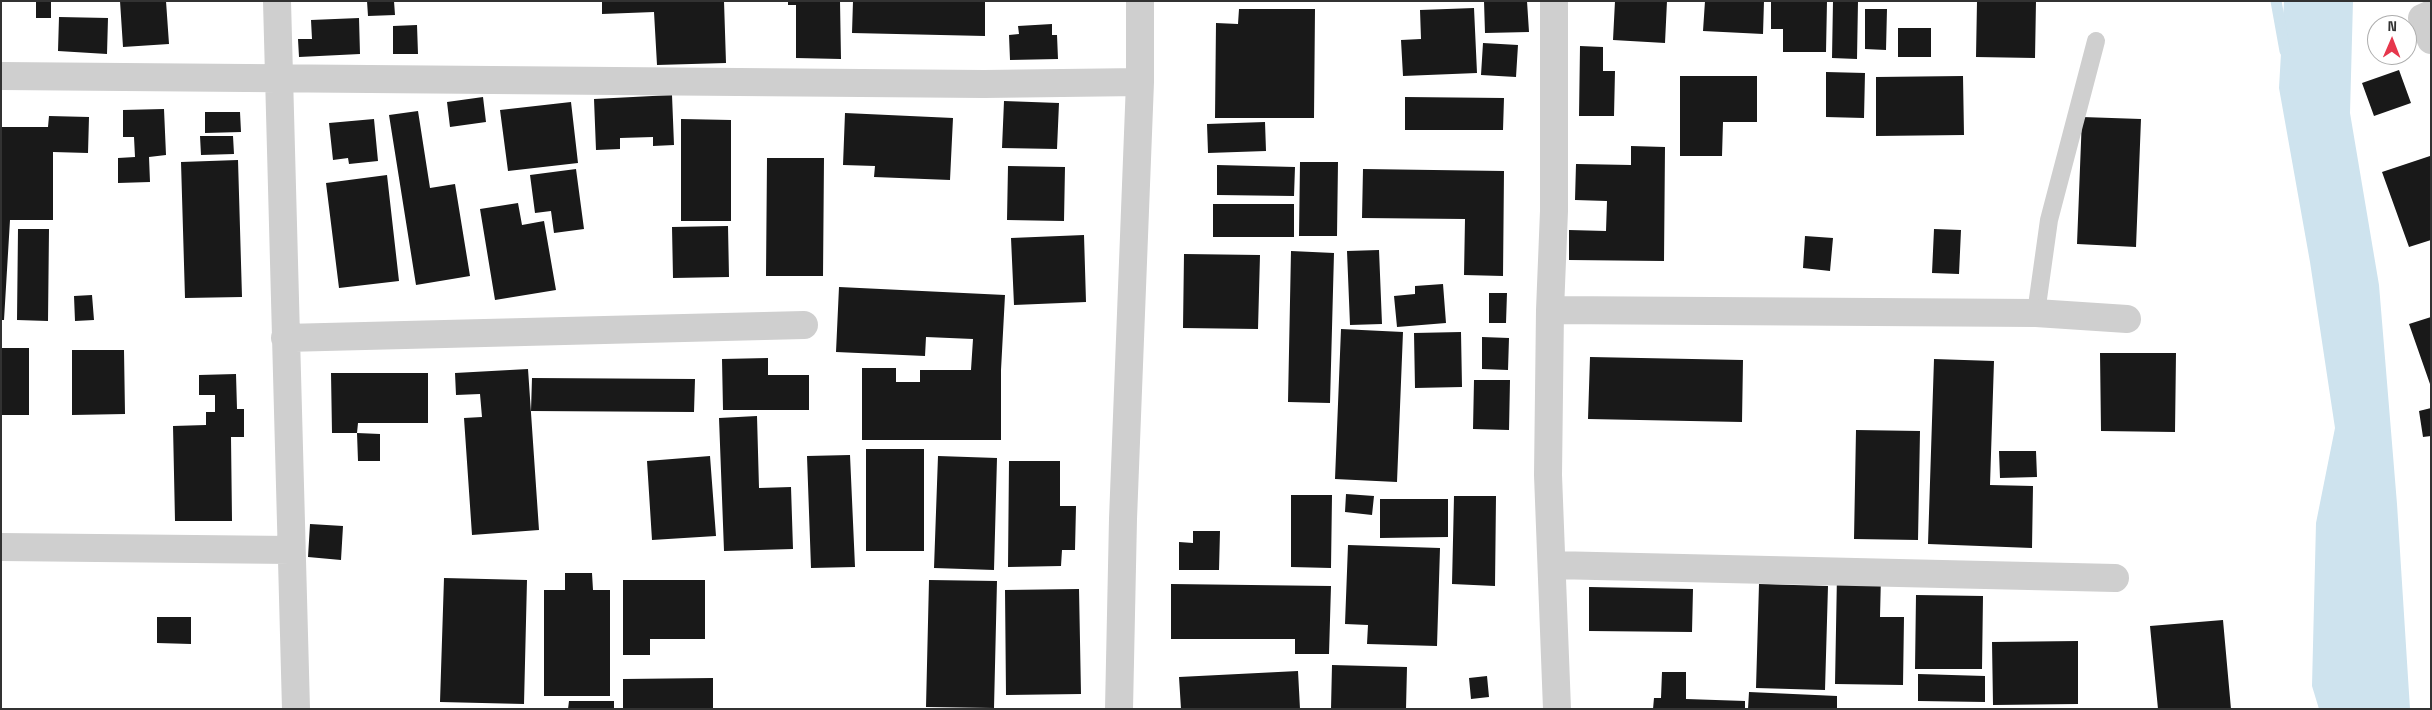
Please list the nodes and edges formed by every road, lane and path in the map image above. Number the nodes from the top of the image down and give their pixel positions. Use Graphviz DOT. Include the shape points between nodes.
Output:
graph roads {
  1 [pos="277,1"];
  2 [pos="1140,1"];
  3 [pos="1554,1"];
  4 [pos="2096,41"];
  5 [pos="1,76"];
  6 [pos="280,79"];
  7 [pos="1140,82"];
  8 [pos="1550,310"];
  9 [pos="2036,313"];
  10 [pos="2127,318"];
  11 [pos="804,326"];
  12 [pos="285,338"];
  13 [pos="1,547"];
  14 [pos="291,550"];
  15 [pos="1553,565"];
  16 [pos="2115,578"];
  17 [pos="296,709"];
  18 [pos="1119,709"];
  19 [pos="1557,709"];
  1 -- 6 [label="street"];
  2 -- 7 [label="street"];
  3 -- 8 [label="street" via="1554,211"];
  4 -- 9 [label="lane" via="2049,220"];
  5 -- 6 [label="street"];
  6 -- 7 [label="street" via="984,84"];
  6 -- 12 [label="street"];
  7 -- 18 [label="street"];
  8 -- 9 [label="street"];
  8 -- 15 [label="street" via="1548,475"];
  9 -- 10 [label="street"];
  11 -- 12 [label="street"];
  12 -- 14 [label="street"];
  13 -- 14 [label="street"];
  14 -- 17 [label="street"];
  15 -- 16 [label="street"];
  15 -- 19 [label="street"];
}
